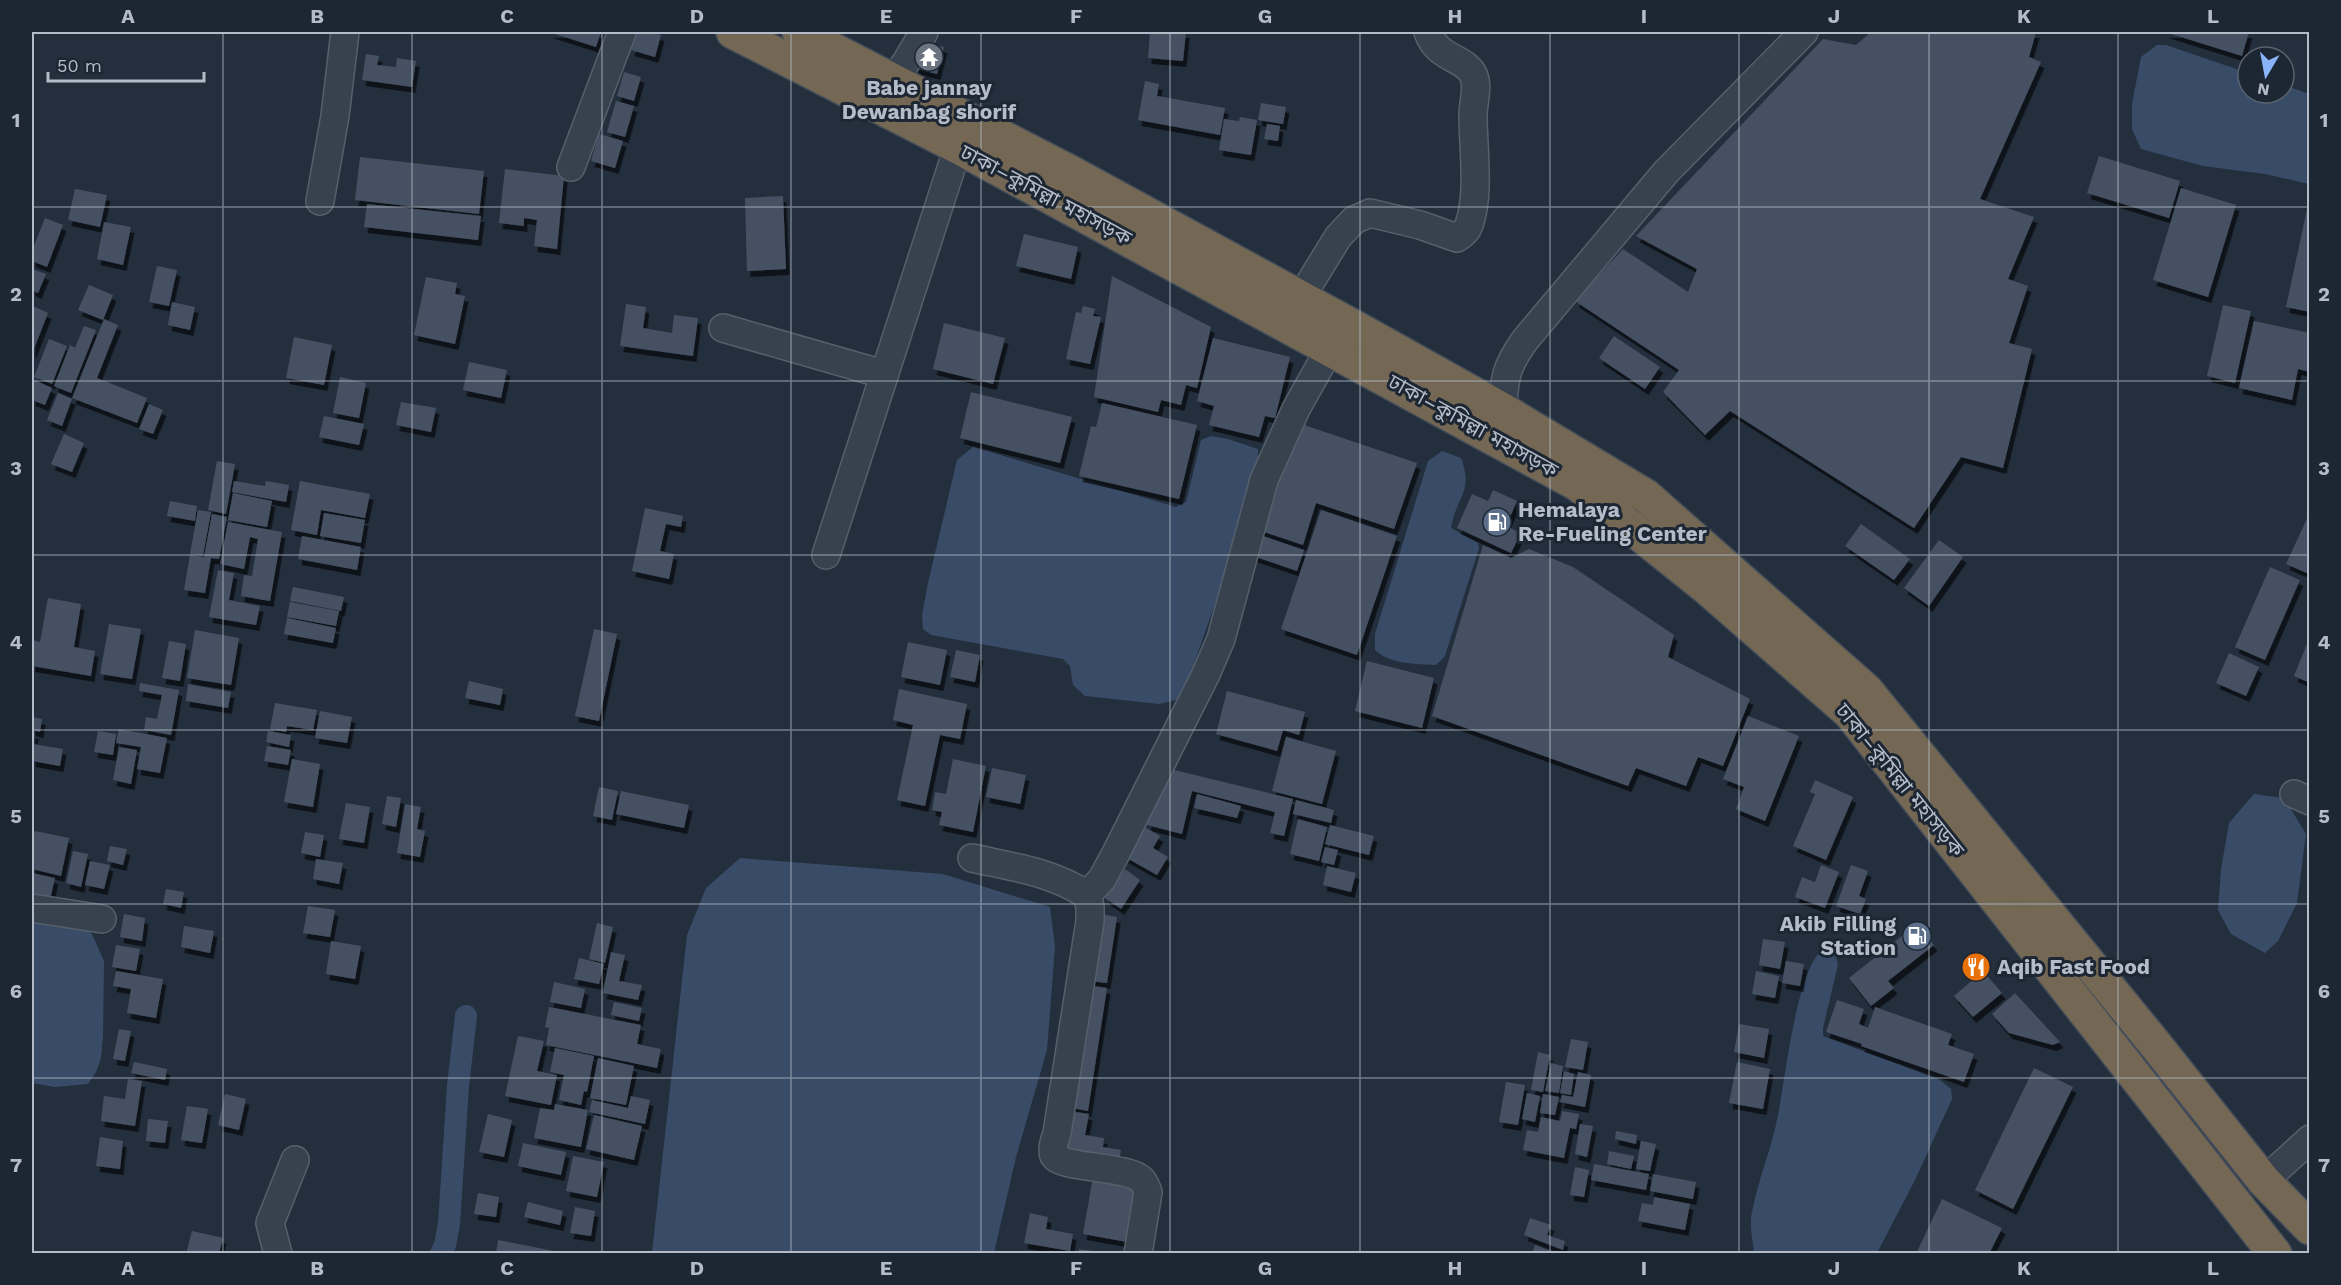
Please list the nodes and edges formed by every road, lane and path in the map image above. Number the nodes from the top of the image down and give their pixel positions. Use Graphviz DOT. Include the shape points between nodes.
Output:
graph roads {
  1 [pos="345,32"];
  2 [pos="622,32"];
  3 [pos="733,32"];
  4 [pos="799,32"];
  5 [pos="924,32"];
  6 [pos="1428,32"];
  7 [pos="1804,32"];
  8 [pos="892,80"];
  9 [pos="958,147"];
  10 [pos="571,167"];
  11 [pos="320,201"];
  12 [pos="1300,299"];
  13 [pos="723,328"];
  14 [pos="1330,348"];
  15 [pos="883,374"];
  16 [pos="1503,410"];
  17 [pos="826,555"];
  18 [pos="972,858"];
  19 [pos="1087,895"];
  20 [pos="32,908"];
  21 [pos="102,919"];
  22 [pos="2310,1139"];
  23 [pos="295,1160"];
  24 [pos="2264,1181"];
  25 [pos="2310,1228"];
  26 [pos="279,1254"];
  27 [pos="1138,1254"];
  28 [pos="2275,1254"];
  1 -- 11 [label="street"];
  2 -- 10 [label="street"];
  3 -- 9 [label="highway, ঢাকা–কুমিল্লা মহাসড়ক"];
  4 -- 8 [label="highway, ঢাকা–কুমিল্লা মহাসড়ক"];
  5 -- 8 [label="street"];
  6 -- 12 [label="street" via="1432,43 1467,67 1475,84 1474,193 1469,226 1457,238 1370,213 1354,220 1338,237"];
  7 -- 16 [label="street" via="1666,172 1525,340 1511,360 1504,384"];
  8 -- 12 [label="highway, ঢাকা–কুমিল্লা মহাসড়ক" via="1074,174"];
  9 -- 14 [label="highway, ঢাকা–কুমিল্লা মহাসড়ক"];
  9 -- 15 [label="street"];
  12 -- 16 [label="highway, ঢাকা–কুমিল্লা মহাসড়ক"];
  13 -- 15 [label="street"];
  14 -- 19 [label="street" via="1296,408 1264,480 1232,606 1206,674 1102,879"];
  14 -- 28 [label="highway, ঢাকা–কুমিল্লা মহাসড়ক" via="1577,484 1708,589 1850,713"];
  15 -- 17 [label="street"];
  16 -- 24 [label="highway, ঢাকা–কুমিল্লা মহাসড়ক" via="1646,496 1866,690"];
  18 -- 19 [label="street" via="1038,872"];
  19 -- 27 [label="street" via="1090,921 1054,1155 1065,1162 1124,1173 1144,1182 1148,1192"];
  20 -- 21 [label="street"];
  22 -- 24 [label="street"];
  23 -- 26 [label="street" via="270,1223"];
  24 -- 25 [label="highway, ঢাকা–কুমিল্লা মহাসড়ক"];
}
